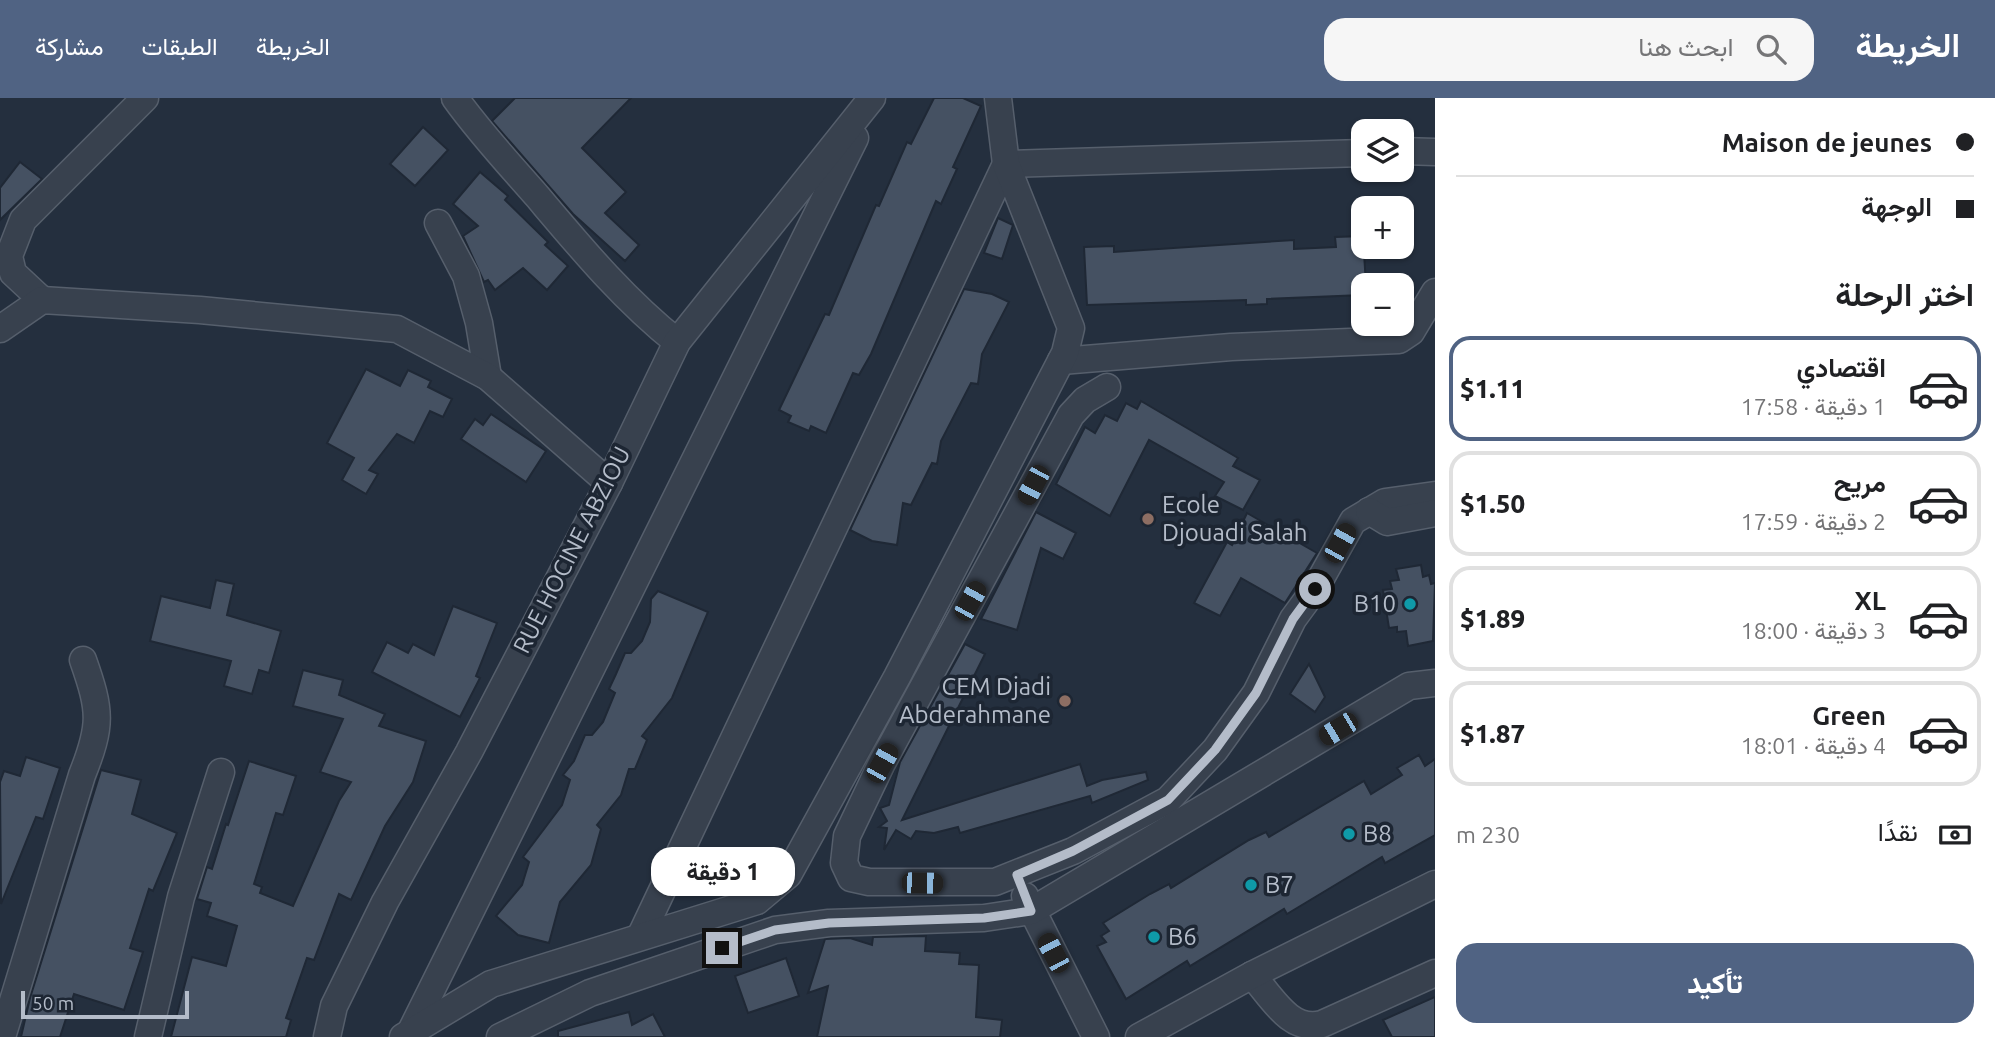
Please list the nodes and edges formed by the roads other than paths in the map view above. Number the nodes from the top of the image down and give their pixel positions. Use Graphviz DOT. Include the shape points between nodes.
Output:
graph roads {
  1 [pos="145,98"];
  2 [pos="455,98"];
  3 [pos="873,98"];
  4 [pos="998,98"];
  5 [pos="1414,152"];
  6 [pos="1435,152"];
  7 [pos="1351,153"];
  8 [pos="1006,164"];
  9 [pos="438,223"];
  10 [pos="1435,292"];
  11 [pos="42,300"];
  12 [pos="0,329"];
  13 [pos="677,342"];
  14 [pos="1061,361"];
  15 [pos="488,377"];
  16 [pos="1107,387"];
  17 [pos="608,483"];
  18 [pos="1435,495"];
  19 [pos="1369,511"];
  20 [pos="1435,513"];
  21 [pos="83,660"];
  22 [pos="1435,683"];
  23 [pos="221,772"];
  24 [pos="1017,875"];
  25 [pos="1435,884"];
  26 [pos="1031,911"];
  27 [pos="641,935"];
  28 [pos="1435,973"];
  29 [pos="1252,975"];
  30 [pos="407,1035"];
  31 [pos="2,1037"];
  32 [pos="148,1037"];
  33 [pos="327,1037"];
  34 [pos="500,1037"];
  35 [pos="1096,1037"];
  36 [pos="1139,1037"];
  1 -- 11 [label="street" via="23,220 9,256 13,273"];
  2 -- 13 [label="street" via="604,275"];
  3 -- 13 [label="street, RUE HOCINE ABZIOU"];
  3 -- 30 [label="street"];
  4 -- 8 [label="street"];
  5 -- 6 [label="street"];
  7 -- 8 [label="street"];
  8 -- 14 [label="street" via="1071,328"];
  8 -- 27 [label="street"];
  9 -- 15 [label="street" via="466,276"];
  10 -- 14 [label="street" via="1411,332 1399,340"];
  11 -- 12 [label="street"];
  11 -- 15 [label="street" via="397,329"];
  13 -- 17 [label="street, RUE HOCINE ABZIOU"];
  14 -- 27 [label="street" via="788,875 757,901"];
  15 -- 17 [label="street"];
  16 -- 24 [label="street" via="1071,415 847,836 844,863 851,877 869,882 976,884"];
  17 -- 33 [label="street, RUE HOCINE ABZIOU" via="469,752 385,902 334,1006"];
  18 -- 19 [label="street" via="1385,502"];
  19 -- 20 [label="street" via="1387,522"];
  19 -- 24 [label="street" via="1353,521 1293,619 1256,693 1215,750 1168,800"];
  21 -- 31 [label="street" via="97,698 98,737 82,775"];
  22 -- 26 [label="street" via="1409,686"];
  23 -- 32 [label="street" via="180,897"];
  24 -- 26 [label="street"];
  25 -- 29 [label="street"];
  26 -- 34 [label="street" via="984,918 829,923 775,930 590,993"];
  26 -- 35 [label="street"];
  27 -- 30 [label="street" via="491,984"];
  28 -- 29 [label="street" via="1315,1026 1292,1020"];
  29 -- 36 [label="street"];
}
